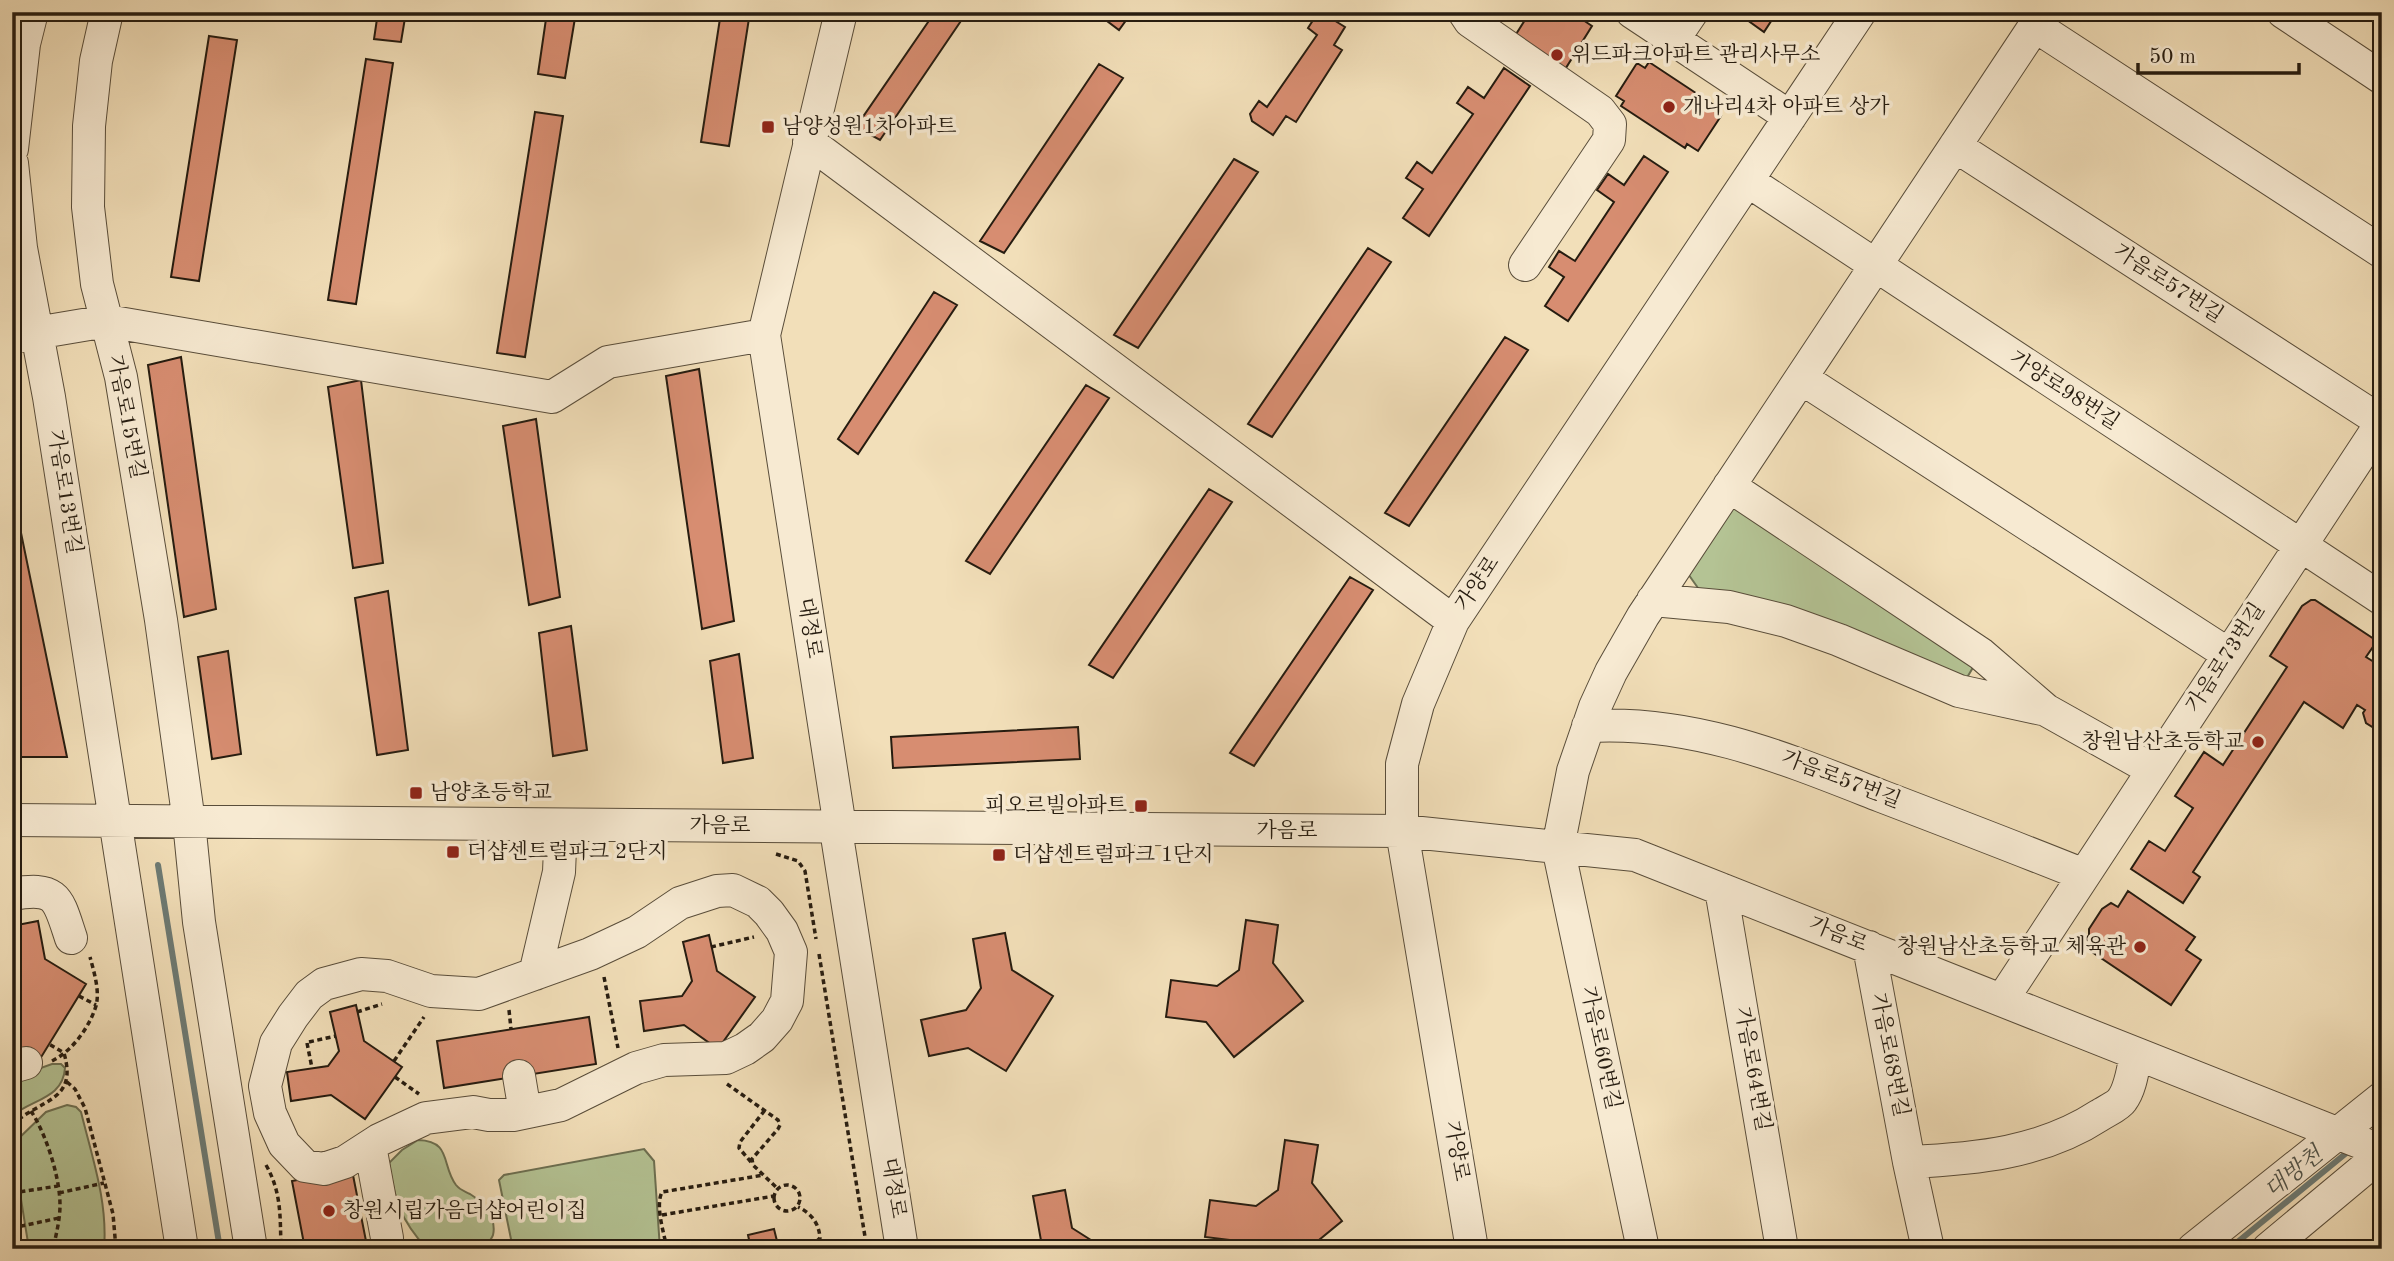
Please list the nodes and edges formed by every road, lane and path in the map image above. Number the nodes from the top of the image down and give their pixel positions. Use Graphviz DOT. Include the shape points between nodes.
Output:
graph roads {
  1 [pos="32,12"];
  2 [pos="107,12"];
  3 [pos="841,12"];
  4 [pos="1464,12"];
  5 [pos="1632,12"];
  6 [pos="1692,12"];
  7 [pos="1860,12"];
  8 [pos="2283,12"];
  9 [pos="2039,19"];
  10 [pos="1673,40"];
  11 [pos="2382,78"];
  12 [pos="1790,117"];
  13 [pos="809,142"];
  14 [pos="1955,146"];
  15 [pos="12,149"];
  16 [pos="12,163"];
  17 [pos="1748,181"];
  18 [pos="2382,252"];
  19 [pos="1525,265"];
  20 [pos="1875,266"];
  21 [pos="107,321"];
  22 [pos="24,335"];
  23 [pos="764,335"];
  24 [pos="1801,378"];
  25 [pos="2382,422"];
  26 [pos="1729,486"];
  27 [pos="2300,546"];
  28 [pos="2382,599"];
  29 [pos="1653,600"];
  30 [pos="1453,621"];
  31 [pos="2228,654"];
  32 [pos="2046,710"];
  33 [pos="1588,726"];
  34 [pos="2153,770"];
  35 [pos="12,820"];
  36 [pos="121,821"];
  37 [pos="182,822"];
  38 [pos="561,825"];
  39 [pos="840,827"];
  40 [pos="1402,831"];
  41 [pos="1558,847"];
  42 [pos="2084,875"];
  43 [pos="1721,889"];
  44 [pos="12,894"];
  45 [pos="782,931"];
  46 [pos="69,934"];
  47 [pos="711,947"];
  48 [pos="1869,947"];
  49 [pos="598,950"];
  50 [pos="535,974"];
  51 [pos="442,992"];
  52 [pos="79,996"];
  53 [pos="2003,1000"];
  54 [pos="96,1005"];
  55 [pos="336,1036"];
  56 [pos="306,1042"];
  57 [pos="64,1053"];
  58 [pos="2136,1054"];
  59 [pos="29,1058"];
  60 [pos="709,1058"];
  61 [pos="394,1061"];
  62 [pos="623,1074"];
  63 [pos="519,1076"];
  64 [pos="67,1082"];
  65 [pos="2382,1098"];
  66 [pos="765,1110"];
  67 [pos="31,1111"];
  68 [pos="524,1112"];
  69 [pos="12,1125"];
  70 [pos="2341,1135"];
  71 [pos="370,1146"];
  72 [pos="2381,1152"];
  73 [pos="1909,1163"];
  74 [pos="753,1165"];
  75 [pos="764,1175"];
  76 [pos="104,1183"];
  77 [pos="58,1186"];
  78 [pos="778,1189"];
  79 [pos="12,1193"];
  80 [pos="59,1193"];
  81 [pos="774,1196"];
  82 [pos="797,1207"];
  83 [pos="661,1215"];
  84 [pos="59,1218"];
  85 [pos="12,1228"];
  86 [pos="12,1233"];
  87 [pos="389,1242"];
  88 [pos="816,1243"];
  89 [pos="14,1249"];
  90 [pos="53,1249"];
  91 [pos="116,1249"];
  92 [pos="182,1249"];
  93 [pos="251,1249"];
  94 [pos="667,1249"];
  95 [pos="793,1249"];
  96 [pos="821,1249"];
  97 [pos="902,1249"];
  98 [pos="1472,1249"];
  99 [pos="1643,1249"];
  100 [pos="1782,1249"];
  101 [pos="1928,1249"];
  102 [pos="2193,1249"];
  103 [pos="2268,1249"];
  1 -- 15 [label="street"];
  2 -- 21 [label="street, 가음로15번길" via="89,125 88,207 97,284"];
  3 -- 13 [label="street, 대정로"];
  4 -- 19 [label="street" via="1470,22 1601,111 1610,124 1609,140"];
  5 -- 10 [label="street"];
  6 -- 10 [label="street"];
  7 -- 12 [label="street, 가양로"];
  8 -- 11 [label="street"];
  9 -- 14 [label="street"];
  9 -- 18 [label="street"];
  10 -- 12 [label="street"];
  12 -- 17 [label="street, 가양로"];
  13 -- 23 [label="street, 대정로"];
  13 -- 30 [label="street"];
  14 -- 20 [label="street"];
  14 -- 25 [label="street, 가음로57번길"];
  16 -- 22 [label="street, 가음로13번길"];
  17 -- 20 [label="street, 가양로98번길"];
  17 -- 30 [label="street, 가양로"];
  20 -- 24 [label="street"];
  20 -- 27 [label="street, 가양로98번길"];
  21 -- 22 [label="street"];
  21 -- 23 [label="street" via="552,397 608,362"];
  21 -- 37 [label="street, 가음로15번길" via="121,377 159,607"];
  22 -- 36 [label="street, 가음로13번길" via="50,397"];
  23 -- 39 [label="street, 대정로"];
  24 -- 26 [label="street"];
  24 -- 31 [label="street"];
  25 -- 27 [label="street, 가음로73번길"];
  26 -- 29 [label="street"];
  26 -- 32 [label="street" via="1981,654"];
  27 -- 28 [label="street, 가양로98번길"];
  27 -- 31 [label="street, 가음로73번길"];
  29 -- 32 [label="street" via="1729,607 1786,621 1959,691"];
  29 -- 33 [label="street" via="1611,671"];
  30 -- 40 [label="street, 가양로" via="1418,704 1402,764"];
  31 -- 34 [label="street, 가음로73번길"];
  32 -- 34 [label="street"];
  33 -- 41 [label="street" via="1573,771"];
  33 -- 42 [label="street, 가음로57번길" via="1647,726 1770,752"];
  34 -- 42 [label="street, 가음로73번길"];
  35 -- 36 [label="street, 가음로"];
  36 -- 37 [label="street, 가음로"];
  36 -- 92 [label="street, 가음로13번길"];
  37 -- 38 [label="street, 가음로"];
  37 -- 93 [label="street, 가음로15번길"];
  38 -- 39 [label="street, 가음로"];
  38 -- 50 [label="street" via="559,872"];
  39 -- 40 [label="street, 가음로"];
  39 -- 97 [label="street, 대정로" via="837,836"];
  40 -- 41 [label="street, 가음로"];
  40 -- 98 [label="street, 가양로"];
  41 -- 43 [label="street, 가음로" via="1635,855"];
  41 -- 99 [label="street, 가음로60번길"];
  42 -- 53 [label="street, 가음로73번길"];
  43 -- 48 [label="street, 가음로"];
  43 -- 100 [label="street, 가음로64번길"];
  44 -- 46 [label="street" via="41,891 52,896"];
  45 -- 47 [label="path"];
  45 -- 49 [label="street" via="745,894 717,891 680,903 637,932"];
  45 -- 60 [label="street" via="791,952 790,976 787,1001 777,1020 746,1049 726,1058"];
  46 -- 54 [label="path" via="85,946 91,960"];
  48 -- 53 [label="street, 가음로"];
  48 -- 73 [label="street, 가음로68번길"];
  49 -- 50 [label="street"];
  49 -- 62 [label="path"];
  50 -- 51 [label="street" via="479,994"];
  51 -- 61 [label="path"];
  51 -- 71 [label="street" via="387,976 345,977 309,995 276,1043 265,1086 270,1113 284,1143 305,1166 324,1169"];
  52 -- 54 [label="path"];
  53 -- 58 [label="street, 가음로"];
  54 -- 57 [label="path"];
  55 -- 56 [label="path"];
  57 -- 59 [label="path"];
  57 -- 59 [label="path" via="45,1064"];
  57 -- 64 [label="path"];
  58 -- 70 [label="street, 가음로"];
  58 -- 73 [label="street" via="2122,1101 2087,1124 2015,1152"];
  60 -- 62 [label="street" via="664,1060"];
  60 -- 66 [label="path" via="714,1075"];
  62 -- 68 [label="street" via="561,1105"];
  63 -- 68 [label="street"];
  64 -- 67 [label="path" via="59,1093"];
  64 -- 76 [label="path" via="85,1108"];
  65 -- 70 [label="street"];
  66 -- 74 [label="path" via="740,1142 739,1148"];
  66 -- 74 [label="path" via="779,1125 752,1159"];
  67 -- 69 [label="path"];
  67 -- 77 [label="path" via="46,1139"];
  68 -- 71 [label="street" via="426,1118"];
  70 -- 72 [label="street, 가음로"];
  70 -- 102 [label="street"];
  71 -- 87 [label="street"];
  72 -- 103 [label="street"];
  73 -- 101 [label="street, 가음로68번길"];
  74 -- 75 [label="path"];
  75 -- 78 [label="path"];
  75 -- 83 [label="path" via="665,1190 659,1196"];
  76 -- 80 [label="path"];
  76 -- 91 [label="path"];
  77 -- 79 [label="path"];
  77 -- 80 [label="path"];
  78 -- 81 [label="path"];
  78 -- 82 [label="path" via="794,1186 800,1198"];
  80 -- 84 [label="path"];
  81 -- 82 [label="path" via="781,1209"];
  81 -- 83 [label="path"];
  82 -- 88 [label="path" via="816,1222 820,1238"];
  83 -- 94 [label="path"];
  84 -- 85 [label="path"];
  84 -- 90 [label="path"];
  86 -- 89 [label="path"];
  88 -- 95 [label="path"];
  88 -- 96 [label="path"];
}
